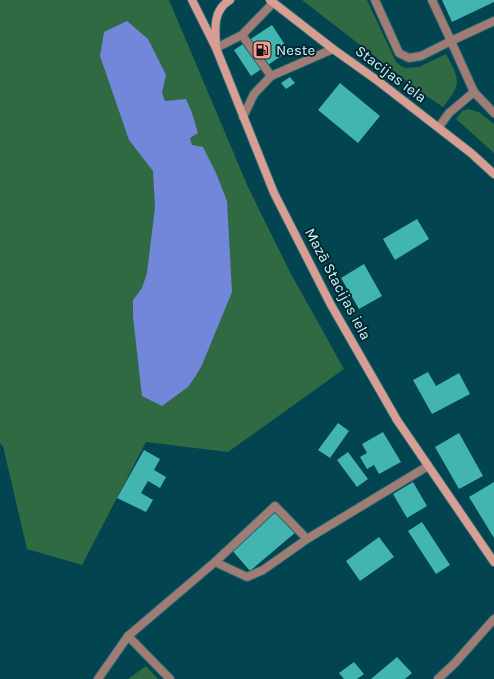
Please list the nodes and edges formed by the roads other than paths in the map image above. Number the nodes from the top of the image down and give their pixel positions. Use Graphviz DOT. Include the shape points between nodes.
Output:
graph roads {
  1 [pos="192,0"];
  2 [pos="230,0"];
  3 [pos="375,0"];
  4 [pos="432,0"];
  5 [pos="271,2"];
  6 [pos="494,21"];
  7 [pos="242,35"];
  8 [pos="452,41"];
  9 [pos="216,48"];
  10 [pos="333,49"];
  11 [pos="271,76"];
  12 [pos="474,92"];
  13 [pos="494,113"];
  14 [pos="243,117"];
  15 [pos="439,128"];
  16 [pos="494,174"];
  17 [pos="428,466"];
  18 [pos="307,539"];
  19 [pos="215,562"];
  20 [pos="494,562"];
  21 [pos="494,620"];
  22 [pos="128,636"];
  23 [pos="98,679"];
  24 [pos="170,679"];
  25 [pos="438,679"];
  1 -- 9 [label="main road, Mazā Stacijas iela"];
  2 -- 9 [label="main road" via="224,4 215,21"];
  3 -- 8 [label="street" via="399,53 409,58 421,56"];
  4 -- 8 [label="street"];
  5 -- 7 [label="street"];
  5 -- 10 [label="main road, Stacijas iela"];
  6 -- 8 [label="street"];
  7 -- 9 [label="street"];
  7 -- 11 [label="street"];
  8 -- 12 [label="street"];
  9 -- 14 [label="main road, Mazā Stacijas iela"];
  10 -- 11 [label="street"];
  10 -- 15 [label="main road, Stacijas iela"];
  11 -- 14 [label="street" via="254,94"];
  12 -- 13 [label="street"];
  12 -- 15 [label="street" via="449,113"];
  14 -- 17 [label="main road, Mazā Stacijas iela" via="274,192 331,305 397,420"];
  15 -- 16 [label="main road, Stacijas iela"];
  17 -- 18 [label="street"];
  17 -- 20 [label="main road, Mazā Stacijas iela"];
  18 -- 19 [label="street" via="263,570 247,577"];
  18 -- 19 [label="street" via="275,506"];
  19 -- 22 [label="street"];
  21 -- 25 [label="street"];
  22 -- 23 [label="street"];
  22 -- 24 [label="street"];
}
